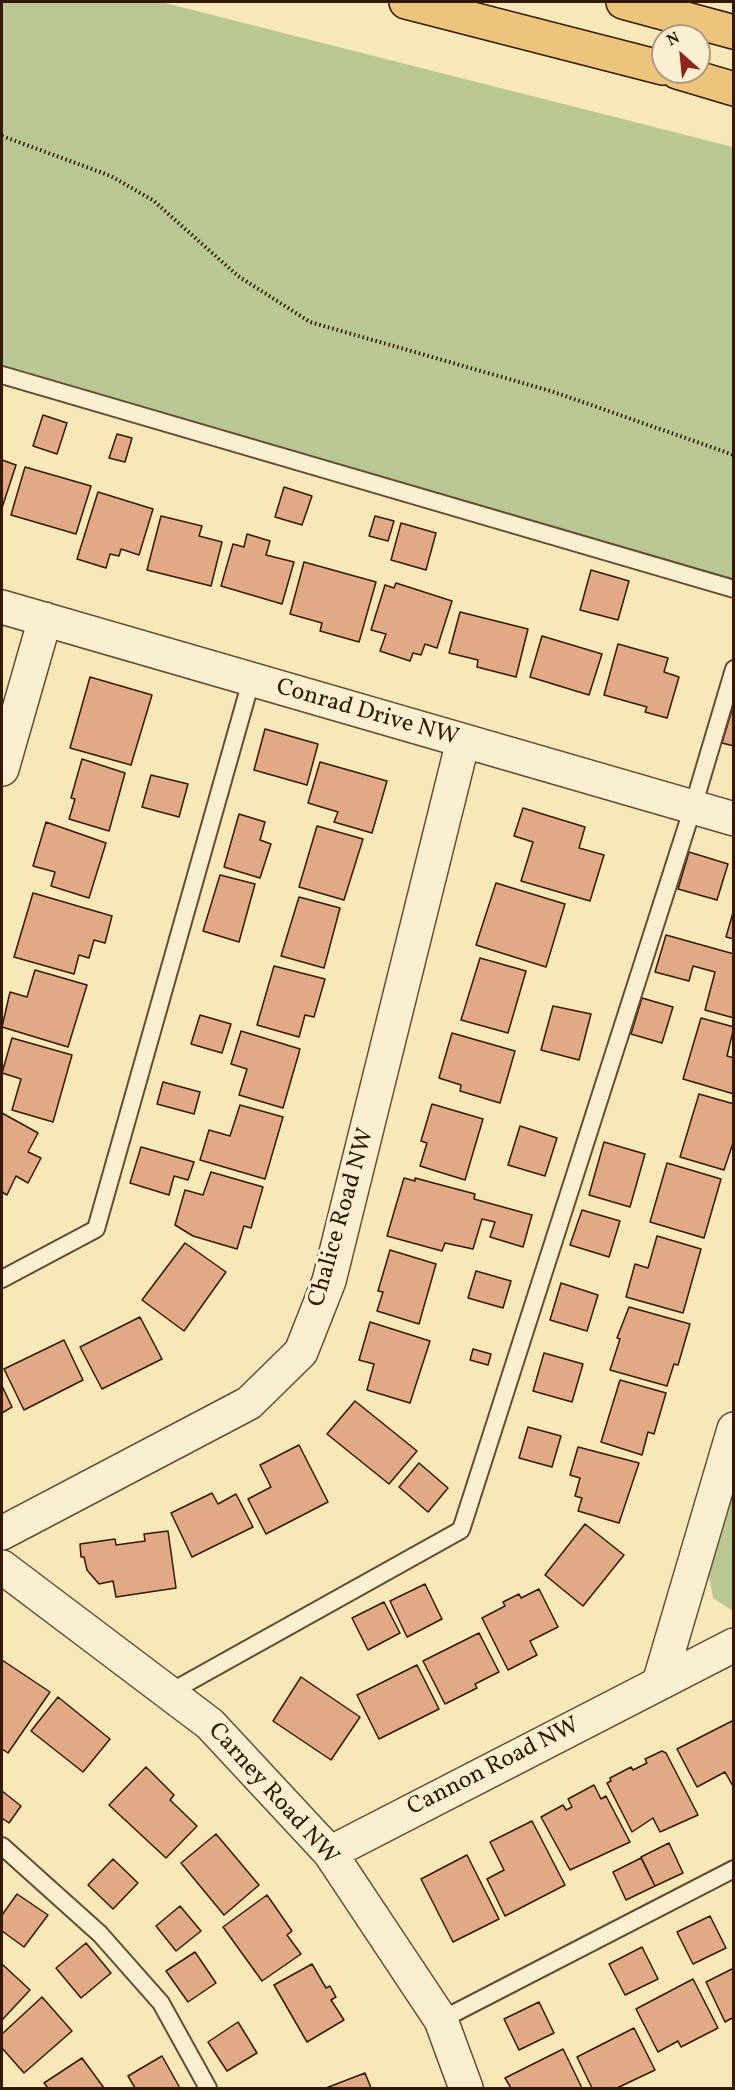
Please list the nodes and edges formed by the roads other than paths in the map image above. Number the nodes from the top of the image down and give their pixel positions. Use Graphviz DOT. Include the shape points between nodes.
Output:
graph roads {
  1 [pos="406,2"];
  2 [pos="623,2"];
  3 [pos="734,32"];
  4 [pos="651,65"];
  5 [pos="711,82"];
  6 [pos="734,89"];
  7 [pos="2,375"];
  8 [pos="734,589"];
  9 [pos="2,607"];
  10 [pos="45,619"];
  11 [pos="734,669"];
  12 [pos="251,681"];
  13 [pos="463,741"];
  14 [pos="2,769"];
  15 [pos="693,807"];
  16 [pos="734,819"];
  17 [pos="2,1279"];
  18 [pos="734,1429"];
  19 [pos="2,1533"];
  20 [pos="2,1567"];
  21 [pos="734,1645"];
  22 [pos="659,1683"];
  23 [pos="167,1694"];
  24 [pos="2,1846"];
  25 [pos="330,1853"];
  26 [pos="734,1869"];
  27 [pos="441,2020"];
  28 [pos="208,2088"];
  29 [pos="466,2088"];
  1 -- 4 [label="main road"];
  2 -- 3 [label="main road"];
  5 -- 6 [label="main road"];
  7 -- 8 [label="lane"];
  9 -- 10 [label="street, Conrad Drive NW"];
  10 -- 12 [label="street, Conrad Drive NW"];
  10 -- 14 [label="street"];
  11 -- 15 [label="lane"];
  12 -- 13 [label="street, Conrad Drive NW"];
  12 -- 17 [label="lane" via="96,1229"];
  13 -- 15 [label="street, Conrad Drive NW"];
  13 -- 19 [label="street, Chalice Road NW" via="329,1281 301,1352 249,1403"];
  15 -- 16 [label="street, Conrad Drive NW"];
  15 -- 23 [label="lane" via="461,1530"];
  18 -- 22 [label="street"];
  20 -- 23 [label="street, Carney Road NW"];
  21 -- 22 [label="street, Cannon Road NW"];
  22 -- 25 [label="street, Cannon Road NW"];
  23 -- 25 [label="street, Carney Road NW" via="210,1724"];
  24 -- 28 [label="lane" via="100,1934 161,2003"];
  25 -- 27 [label="street, Carney Road NW"];
  26 -- 27 [label="lane"];
  27 -- 29 [label="street, Carney Road NW"];
}
